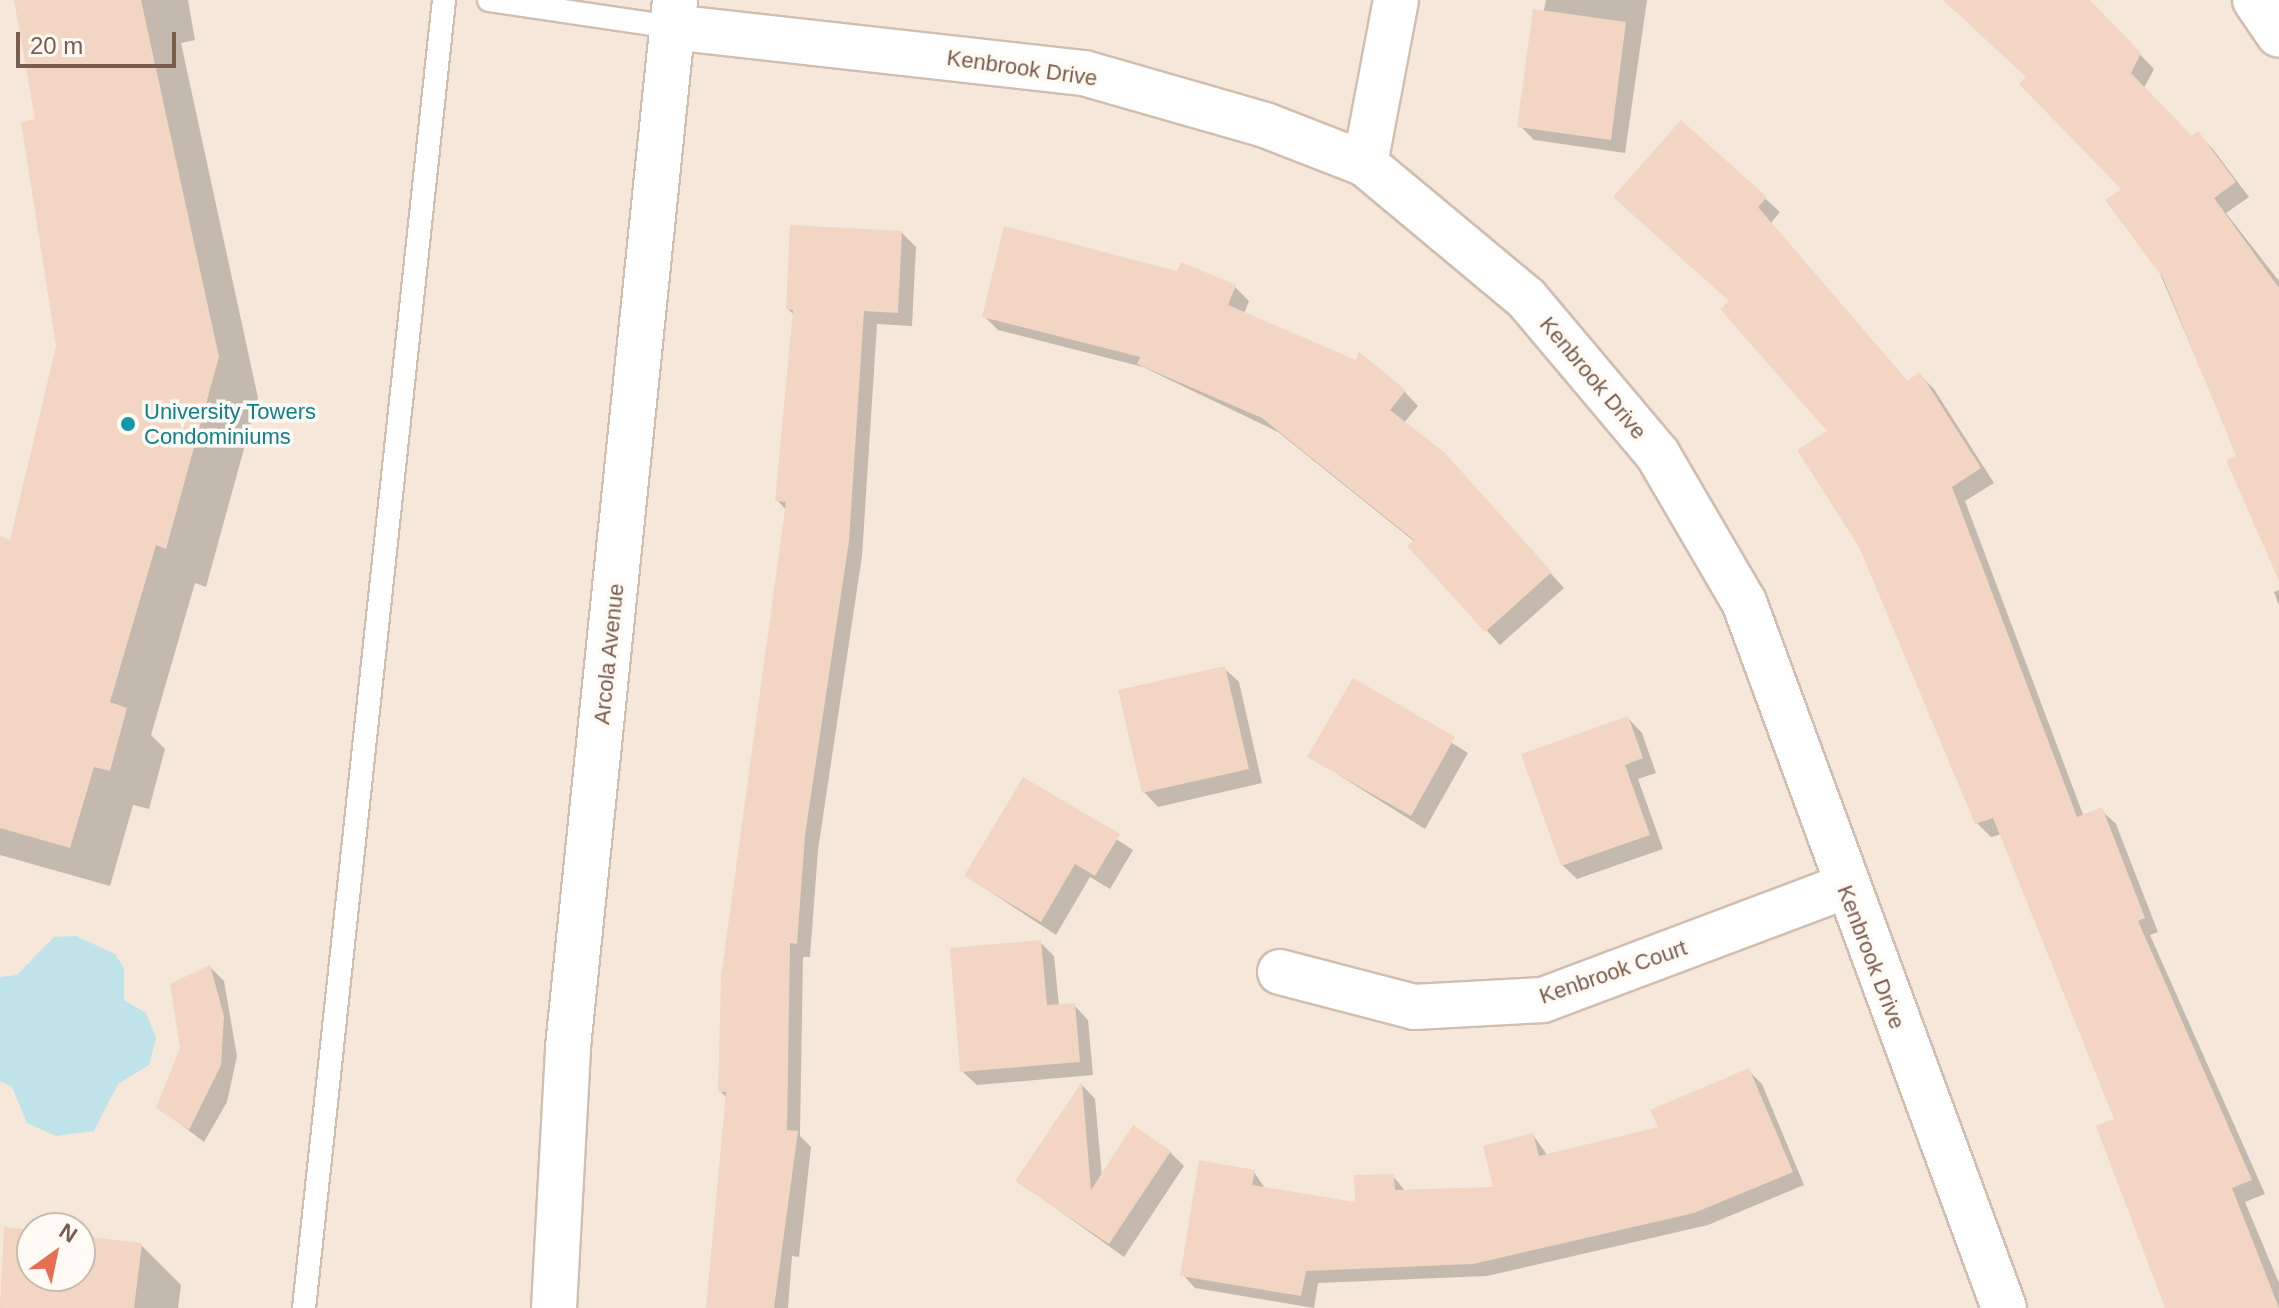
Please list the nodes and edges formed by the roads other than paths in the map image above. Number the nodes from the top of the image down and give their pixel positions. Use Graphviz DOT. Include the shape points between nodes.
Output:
graph roads {
  1 [pos="444,0"];
  2 [pos="489,0"];
  3 [pos="1396,0"];
  4 [pos="2255,0"];
  5 [pos="674,13"];
  6 [pos="2279,35"];
  7 [pos="1365,164"];
  8 [pos="1844,887"];
  9 [pos="1280,972"];
  10 [pos="304,1308"];
  11 [pos="554,1308"];
  12 [pos="2004,1308"];
  1 -- 10 [label="lane"];
  2 -- 5 [label="lane"];
  3 -- 7 [label="street"];
  4 -- 6 [label="street"];
  5 -- 7 [label="street, Kenbrook Drive" via="1084,73 1265,125"];
  5 -- 11 [label="street, Arcola Avenue" via="568,1047"];
  7 -- 8 [label="street, Kenbrook Drive" via="1526,298 1658,455 1744,602"];
  8 -- 9 [label="street, Kenbrook Court" via="1543,1000 1414,1007"];
  8 -- 12 [label="street, Kenbrook Drive"];
}
